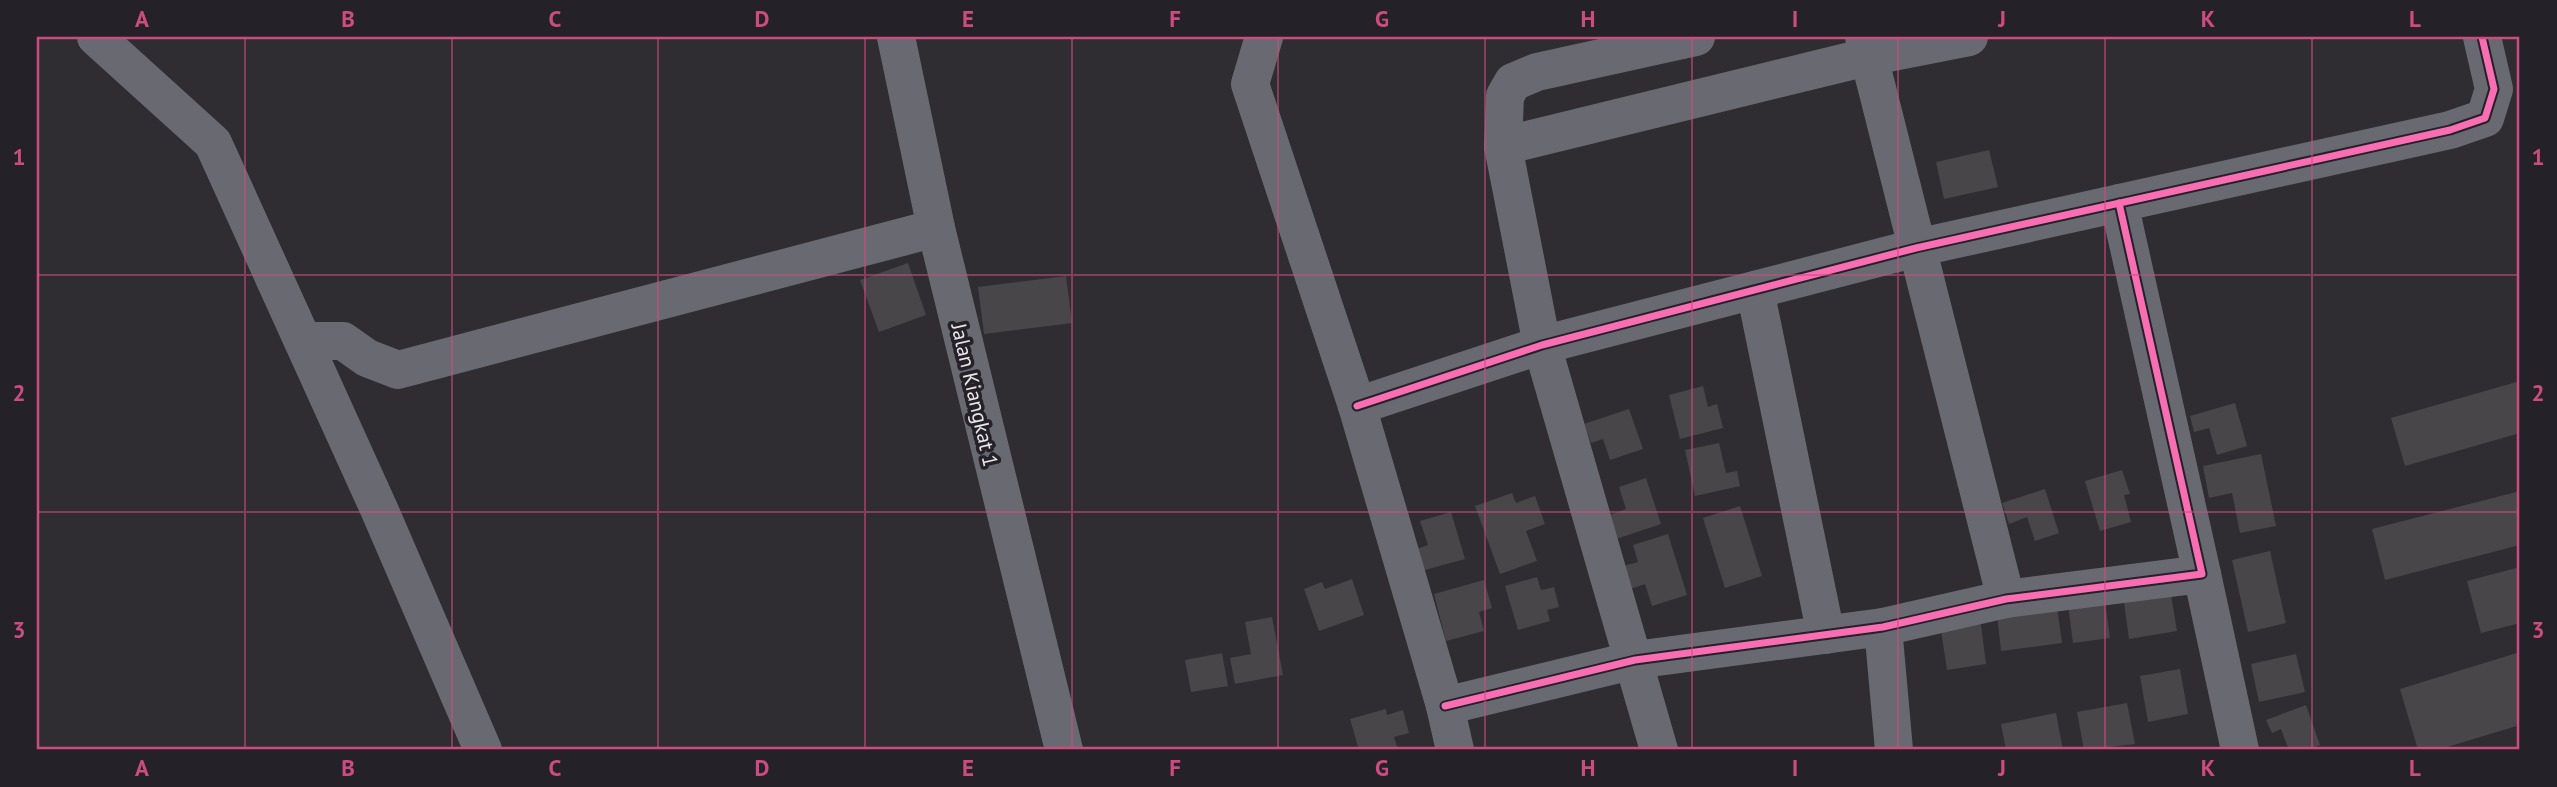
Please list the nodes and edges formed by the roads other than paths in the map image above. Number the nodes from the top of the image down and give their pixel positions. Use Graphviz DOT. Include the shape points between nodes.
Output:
graph roads {
  1 [pos="96,37"];
  2 [pos="896,37"];
  3 [pos="1264,37"];
  4 [pos="1696,37"];
  5 [pos="1969,37"];
  6 [pos="2482,37"];
  7 [pos="1866,47"];
  8 [pos="1503,146"];
  9 [pos="2119,203"];
  10 [pos="936,228"];
  11 [pos="1916,248"];
  12 [pos="1755,290"];
  13 [pos="303,341"];
  14 [pos="1542,345"];
  15 [pos="1357,406"];
  16 [pos="2202,574"];
  17 [pos="2006,600"];
  18 [pos="1884,627"];
  19 [pos="1826,635"];
  20 [pos="1635,660"];
  21 [pos="1445,706"];
  22 [pos="483,750"];
  23 [pos="1064,750"];
  24 [pos="1455,750"];
  25 [pos="1659,750"];
  26 [pos="1894,750"];
  27 [pos="2240,750"];
  1 -- 13 [label="street" via="213,143"];
  2 -- 10 [label="street, Jalan Kiangkat 1"];
  3 -- 15 [label="street" via="1250,84"];
  4 -- 8 [label="street" via="1537,72 1513,82 1505,96"];
  5 -- 7 [label="street"];
  6 -- 9 [label="street" via="2494,89 2485,118 2450,130"];
  7 -- 8 [label="street"];
  7 -- 11 [label="street"];
  8 -- 14 [label="street"];
  9 -- 11 [label="street"];
  9 -- 16 [label="street"];
  10 -- 13 [label="street" via="398,370 367,358 343,341"];
  10 -- 23 [label="street, Jalan Kiangkat 1"];
  11 -- 12 [label="street"];
  11 -- 17 [label="street"];
  12 -- 14 [label="street"];
  12 -- 19 [label="street"];
  13 -- 22 [label="street"];
  14 -- 15 [label="street"];
  14 -- 20 [label="street"];
  15 -- 21 [label="street"];
  16 -- 17 [label="street"];
  16 -- 27 [label="street"];
  17 -- 18 [label="street"];
  18 -- 19 [label="street"];
  18 -- 26 [label="street"];
  19 -- 20 [label="street"];
  20 -- 21 [label="street"];
  20 -- 25 [label="street"];
  21 -- 24 [label="street"];
}
